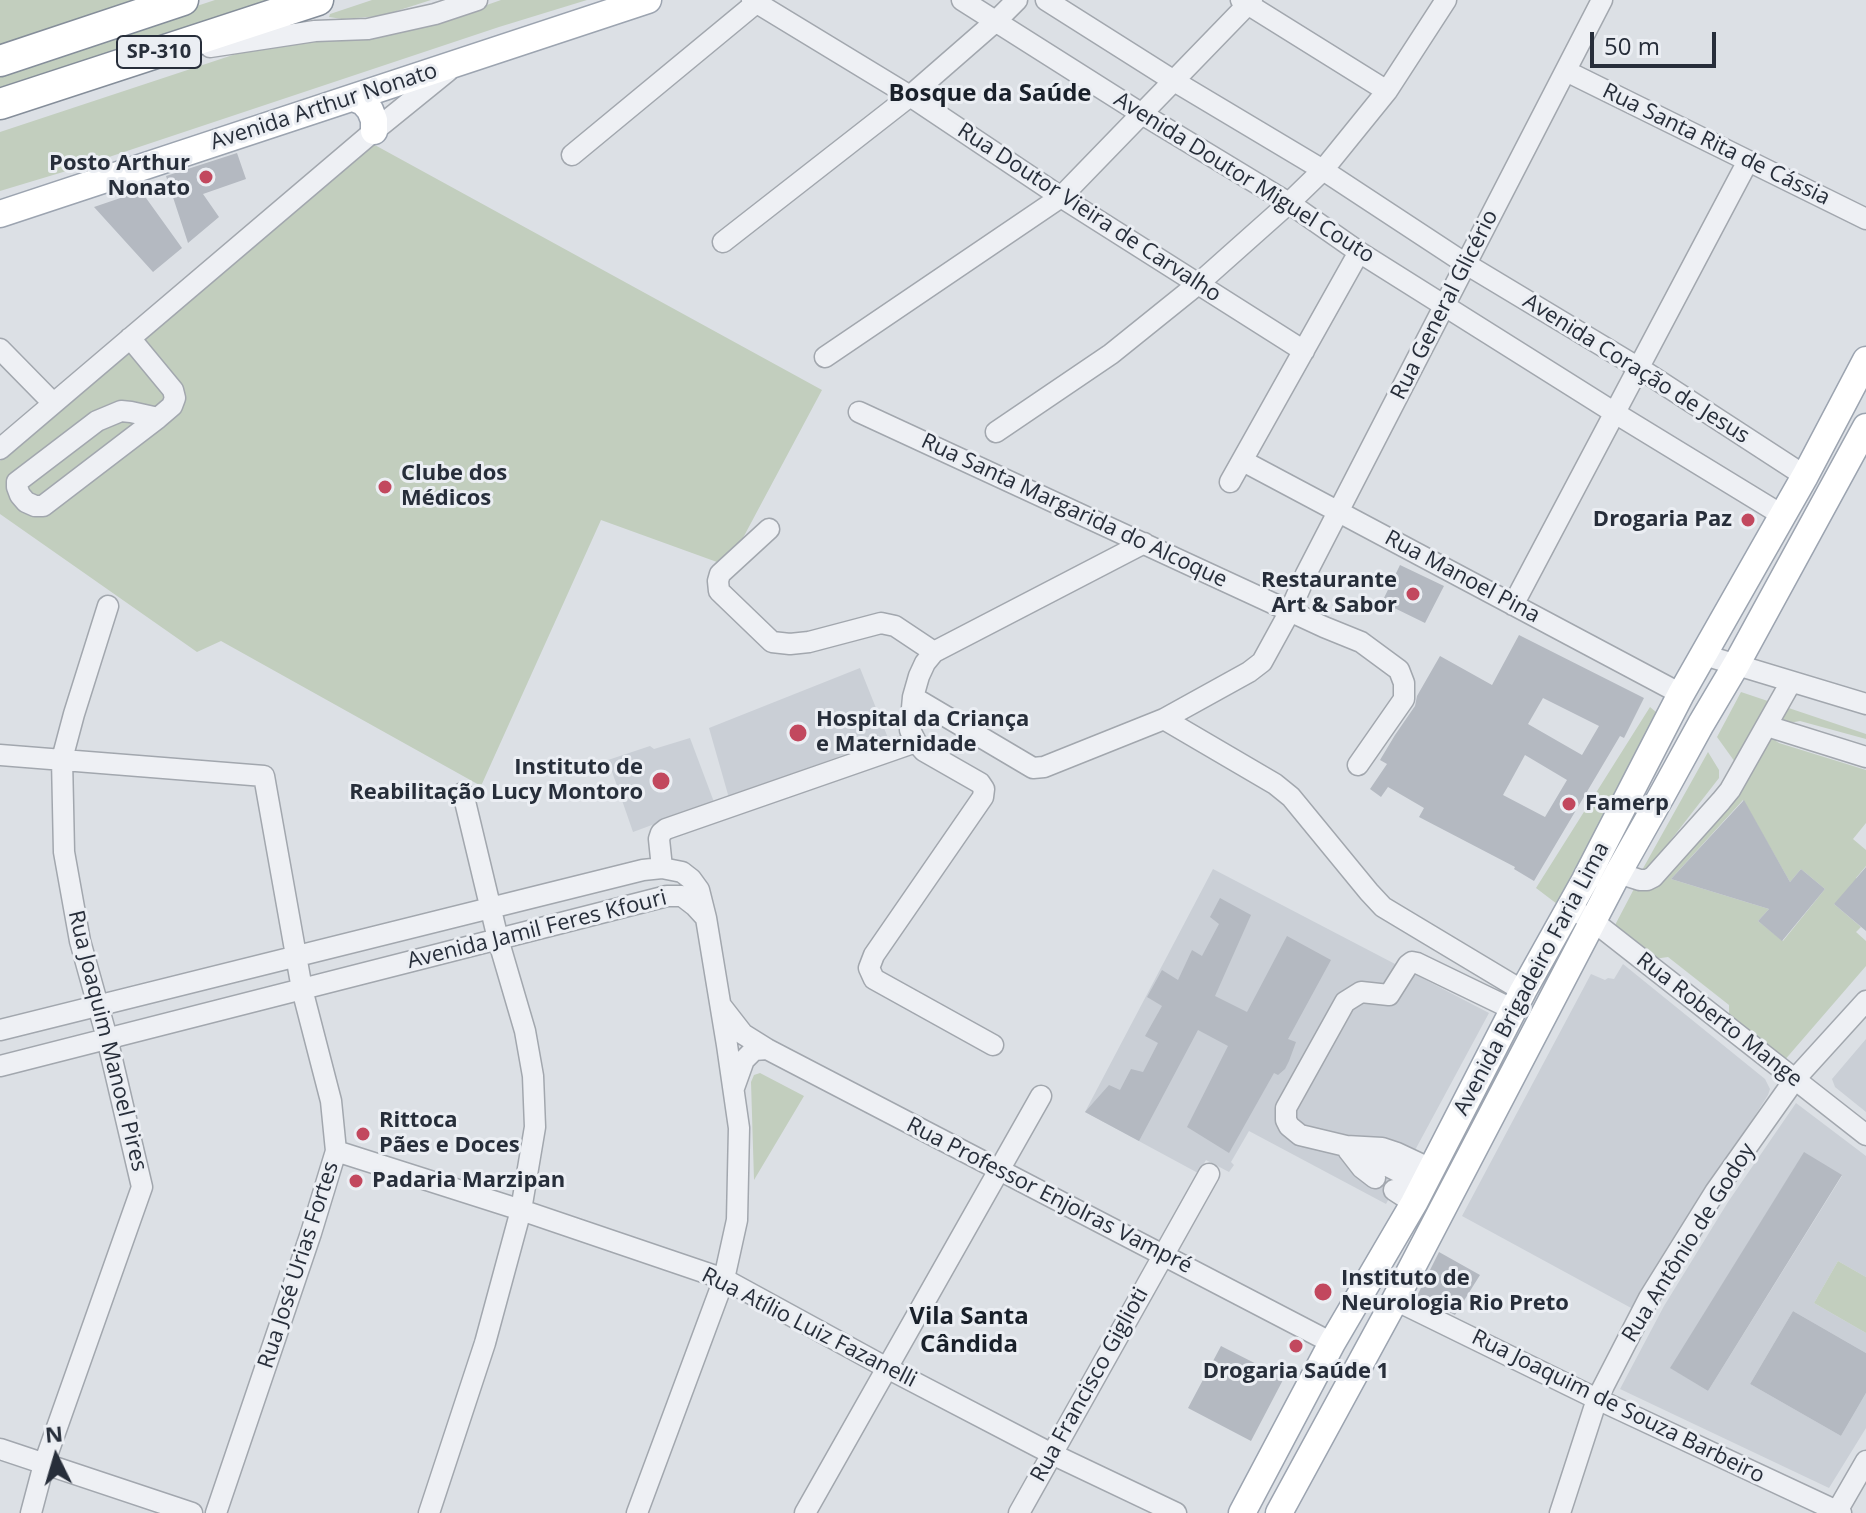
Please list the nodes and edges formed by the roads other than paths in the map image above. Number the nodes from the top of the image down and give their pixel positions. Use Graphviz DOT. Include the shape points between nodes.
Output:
graph roads {
  1 [pos="183,0"];
  2 [pos="318,0"];
  3 [pos="477,0"];
  4 [pos="648,0"];
  5 [pos="962,0"];
  6 [pos="1017,0"];
  7 [pos="1046,0"];
  8 [pos="1446,0"];
  9 [pos="1602,0"];
  10 [pos="754,1"];
  11 [pos="1247,2"];
  12 [pos="996,21"];
  13 [pos="151,55"];
  14 [pos="0,61"];
  15 [pos="457,63"];
  16 [pos="1566,71"];
  17 [pos="1174,81"];
  18 [pos="1387,91"];
  19 [pos="910,96"];
  20 [pos="353,98"];
  21 [pos="0,104"];
  22 [pos="1142,114"];
  23 [pos="374,131"];
  24 [pos="572,155"];
  25 [pos="1748,161"];
  26 [pos="1323,170"];
  27 [pos="1061,197"];
  28 [pos="1289,203"];
  29 [pos="0,214"];
  30 [pos="1866,219"];
  31 [pos="723,242"];
  32 [pos="1359,252"];
  33 [pos="1466,264"];
  34 [pos="1198,284"];
  35 [pos="1445,305"];
  36 [pos="130,338"];
  37 [pos="0,349"];
  38 [pos="1304,351"];
  39 [pos="825,357"];
  40 [pos="1866,360"];
  41 [pos="1639,368"];
  42 [pos="53,403"];
  43 [pos="859,412"];
  44 [pos="1615,413"];
  45 [pos="158,418"];
  46 [pos="1866,427"];
  47 [pos="996,432"];
  48 [pos="0,449"];
  49 [pos="1243,461"];
  50 [pos="1805,476"];
  51 [pos="1230,482"];
  52 [pos="1339,512"];
  53 [pos="1782,515"];
  54 [pos="769,529"];
  55 [pos="1144,543"];
  56 [pos="1513,605"];
  57 [pos="108,606"];
  58 [pos="1290,611"];
  59 [pos="934,652"];
  60 [pos="1704,655"];
  61 [pos="1736,665"];
  62 [pos="1791,682"];
  63 [pos="1681,694"];
  64 [pos="913,697"];
  65 [pos="1866,704"];
  66 [pos="1164,719"];
  67 [pos="1767,726"];
  68 [pos="916,742"];
  69 [pos="0,755"];
  70 [pos="1866,757"];
  71 [pos="62,759"];
  72 [pos="1358,765"];
  73 [pos="463,793"];
  74 [pos="662,868"];
  75 [pos="1618,873"];
  76 [pos="1570,908"];
  77 [pos="490,909"];
  78 [pos="706,918"];
  79 [pos="1593,921"];
  80 [pos="498,939"];
  81 [pos="296,957"];
  82 [pos="302,989"];
  83 [pos="1518,1001"];
  84 [pos="1866,1001"];
  85 [pos="720,1004"];
  86 [pos="99,1006"];
  87 [pos="0,1030"];
  88 [pos="107,1038"];
  89 [pos="993,1045"];
  90 [pos="767,1049"];
  91 [pos="0,1066"];
  92 [pos="1795,1079"];
  93 [pos="733,1089"];
  94 [pos="1041,1096"];
  95 [pos="1866,1135"];
  96 [pos="1354,1146"];
  97 [pos="336,1151"];
  98 [pos="1000,1170"];
  99 [pos="1209,1174"];
  100 [pos="1375,1178"];
  101 [pos="1415,1186"];
  102 [pos="521,1210"];
  103 [pos="1162,1254"];
  104 [pos="724,1279"];
  105 [pos="1395,1300"];
  106 [pos="1332,1343"];
  107 [pos="1363,1359"];
  108 [pos="887,1368"];
  109 [pos="1597,1399"];
  110 [pos="0,1449"];
  111 [pos="1052,1454"];
  112 [pos="1866,1461"];
  113 [pos="44,1464"];
  114 [pos="1838,1512"];
  115 [pos="31,1513"];
  116 [pos="192,1513"];
  117 [pos="216,1513"];
  118 [pos="429,1513"];
  119 [pos="637,1513"];
  120 [pos="805,1513"];
  121 [pos="1019,1513"];
  122 [pos="1176,1513"];
  123 [pos="1242,1513"];
  124 [pos="1279,1513"];
  125 [pos="1560,1513"];
  1 -- 14 [label="highway, SP-310"];
  2 -- 13 [label="highway, SP-310"];
  3 -- 13 [label="street" via="368,29 315,31"];
  4 -- 15 [label="main road, Avenida Arthur Nonato"];
  5 -- 12 [label="street, Avenida Doutor Miguel Couto"];
  6 -- 12 [label="street"];
  7 -- 17 [label="street, Avenida Doutor Miguel Couto"];
  8 -- 18 [label="street"];
  9 -- 16 [label="street, Rua General Glicério"];
  10 -- 19 [label="street, Rua Doutor Vieira de Carvalho"];
  10 -- 24 [label="street"];
  11 -- 17 [label="street"];
  11 -- 18 [label="street"];
  12 -- 19 [label="street"];
  12 -- 22 [label="street, Avenida Doutor Miguel Couto"];
  13 -- 21 [label="highway, SP-310"];
  15 -- 20 [label="main road, Avenida Arthur Nonato"];
  15 -- 23 [label="street"];
  16 -- 25 [label="street, Rua Santa Rita de Cássia"];
  16 -- 33 [label="street, Rua General Glicério"];
  17 -- 22 [label="street"];
  17 -- 26 [label="street, Avenida Doutor Miguel Couto"];
  18 -- 26 [label="street"];
  19 -- 27 [label="street, Rua Doutor Vieira de Carvalho"];
  19 -- 31 [label="street"];
  20 -- 23 [label="main road" via="370,110"];
  20 -- 29 [label="main road, Avenida Arthur Nonato"];
  22 -- 27 [label="street"];
  22 -- 28 [label="street, Avenida Doutor Miguel Couto"];
  23 -- 36 [label="street"];
  25 -- 30 [label="street, Rua Santa Rita de Cássia"];
  25 -- 41 [label="street"];
  26 -- 28 [label="street"];
  26 -- 33 [label="street, Avenida Doutor Miguel Couto"];
  27 -- 34 [label="street, Rua Doutor Vieira de Carvalho"];
  27 -- 39 [label="street"];
  28 -- 32 [label="street, Avenida Doutor Miguel Couto"];
  28 -- 34 [label="street"];
  32 -- 35 [label="street, Avenida Doutor Miguel Couto"];
  32 -- 38 [label="street"];
  33 -- 35 [label="street, Rua General Glicério"];
  33 -- 41 [label="street, Avenida Coração de Jesus"];
  34 -- 38 [label="street, Rua Doutor Vieira de Carvalho"];
  34 -- 47 [label="street" via="1111,354"];
  35 -- 44 [label="street"];
  35 -- 52 [label="street, Rua General Glicério"];
  36 -- 42 [label="street"];
  36 -- 45 [label="street" via="173,390 172,406"];
  37 -- 42 [label="street"];
  38 -- 49 [label="street"];
  40 -- 50 [label="main road, Avenida Brigadeiro Faria Lima"];
  41 -- 44 [label="street"];
  41 -- 50 [label="street, Avenida Coração de Jesus"];
  42 -- 48 [label="street"];
  43 -- 55 [label="street, Rua Santa Margarida do Alcoque"];
  44 -- 53 [label="street"];
  44 -- 56 [label="street"];
  45 -- 45 [label="street" via="43,506 20,495 17,482 97,421 121,411"];
  46 -- 61 [label="main road, Avenida Brigadeiro Faria Lima"];
  49 -- 51 [label="street"];
  49 -- 52 [label="street, Rua Manoel Pina"];
  50 -- 53 [label="main road, Avenida Brigadeiro Faria Lima"];
  52 -- 56 [label="street, Rua Manoel Pina"];
  52 -- 58 [label="street, Rua General Glicério"];
  53 -- 60 [label="main road, Avenida Brigadeiro Faria Lima"];
  54 -- 59 [label="street" via="718,581 719,591 772,642 809,642 881,623 895,626"];
  55 -- 58 [label="street, Rua Santa Margarida do Alcoque"];
  55 -- 59 [label="street"];
  56 -- 63 [label="street, Rua Manoel Pina"];
  57 -- 71 [label="street, Rua Joaquim Manoel Pires"];
  58 -- 66 [label="street, Rua General Glicério" via="1262,662"];
  58 -- 72 [label="street, Rua Santa Margarida do Alcoque" via="1361,642 1399,670 1404,699"];
  59 -- 64 [label="street"];
  60 -- 61 [label="street"];
  60 -- 63 [label="main road, Avenida Brigadeiro Faria Lima"];
  61 -- 62 [label="street"];
  61 -- 75 [label="main road, Avenida Brigadeiro Faria Lima"];
  62 -- 65 [label="street"];
  62 -- 67 [label="street"];
  63 -- 76 [label="main road, Avenida Brigadeiro Faria Lima"];
  64 -- 66 [label="street, Rua General Glicério" via="1033,768"];
  64 -- 68 [label="street" via="910,730"];
  66 -- 83 [label="street" via="1275,784 1383,907"];
  67 -- 70 [label="street"];
  67 -- 75 [label="street" via="1730,790 1653,877 1640,880"];
  68 -- 74 [label="street" via="666,829 659,839"];
  68 -- 89 [label="street" via="980,783 983,797 869,968 874,979"];
  69 -- 71 [label="street"];
  71 -- 81 [label="street, Rua José Urias Fortes" via="264,776"];
  71 -- 86 [label="street, Rua Joaquim Manoel Pires" via="64,852 80,941"];
  73 -- 77 [label="street"];
  74 -- 77 [label="street, Avenida Jamil Feres Kfouri"];
  74 -- 78 [label="street, Avenida Jamil Feres Kfouri" via="691,879"];
  75 -- 79 [label="main road, Avenida Brigadeiro Faria Lima"];
  76 -- 79 [label="street, Rua Roberto Mange"];
  76 -- 83 [label="main road, Avenida Brigadeiro Faria Lima"];
  77 -- 80 [label="street"];
  77 -- 81 [label="street, Avenida Jamil Feres Kfouri"];
  78 -- 80 [label="street, Avenida Jamil Feres Kfouri" via="682,896 667,896"];
  78 -- 85 [label="street"];
  79 -- 92 [label="street, Rua Roberto Mange"];
  79 -- 105 [label="main road, Avenida Brigadeiro Faria Lima"];
  80 -- 82 [label="street, Avenida Jamil Feres Kfouri"];
  80 -- 102 [label="street" via="533,1076 535,1127"];
  81 -- 82 [label="street, Rua José Urias Fortes"];
  81 -- 86 [label="street, Avenida Jamil Feres Kfouri"];
  82 -- 88 [label="street, Avenida Jamil Feres Kfouri"];
  82 -- 97 [label="street, Rua José Urias Fortes" via="331,1101"];
  83 -- 96 [label="street" via="1417,963 1408,965 1389,995 1361,992 1345,1002 1286,1108 1286,1120 1300,1135"];
  83 -- 101 [label="main road, Avenida Brigadeiro Faria Lima"];
  84 -- 92 [label="street, Rua Antônio de Godoy"];
  85 -- 90 [label="street, Rua Professor Enjolras Vampré" via="743,1034"];
  85 -- 93 [label="street"];
  86 -- 87 [label="street, Avenida Jamil Feres Kfouri"];
  86 -- 88 [label="street, Rua Joaquim Manoel Pires"];
  88 -- 91 [label="street, Avenida Jamil Feres Kfouri"];
  88 -- 113 [label="street, Rua Joaquim Manoel Pires" via="142,1187"];
  90 -- 93 [label="street" via="754,1050 744,1060"];
  90 -- 98 [label="street, Rua Professor Enjolras Vampré"];
  92 -- 95 [label="street, Rua Roberto Mange"];
  92 -- 109 [label="street, Rua Antônio de Godoy" via="1649,1298"];
  93 -- 104 [label="street" via="739,1128 737,1220"];
  94 -- 98 [label="street"];
  96 -- 100 [label="street" via="1362,1168"];
  96 -- 101 [label="street" via="1397,1153"];
  97 -- 102 [label="street, Rua Atílio Luiz Fazanelli"];
  97 -- 117 [label="street, Rua José Urias Fortes"];
  98 -- 103 [label="street, Rua Professor Enjolras Vampré"];
  98 -- 108 [label="street"];
  99 -- 103 [label="street, Rua Francisco Giglioti"];
  101 -- 106 [label="main road, Avenida Brigadeiro Faria Lima"];
  102 -- 104 [label="street, Rua Atílio Luiz Fazanelli"];
  102 -- 118 [label="street" via="485,1343"];
  103 -- 106 [label="street, Rua Professor Enjolras Vampré"];
  103 -- 111 [label="street, Rua Francisco Giglioti"];
  104 -- 108 [label="street, Rua Atílio Luiz Fazanelli"];
  104 -- 119 [label="street"];
  105 -- 107 [label="main road, Avenida Brigadeiro Faria Lima"];
  105 -- 109 [label="street, Rua Joaquim de Souza Barbeiro"];
  106 -- 107 [label="main road"];
  106 -- 123 [label="main road, Avenida Brigadeiro Faria Lima"];
  107 -- 124 [label="main road, Avenida Brigadeiro Faria Lima"];
  108 -- 111 [label="street, Rua Atílio Luiz Fazanelli"];
  108 -- 120 [label="street"];
  109 -- 114 [label="street, Rua Joaquim de Souza Barbeiro"];
  109 -- 125 [label="street, Rua Antônio de Godoy"];
  110 -- 113 [label="street"];
  111 -- 121 [label="street, Rua Francisco Giglioti"];
  111 -- 122 [label="street, Rua Atílio Luiz Fazanelli"];
  112 -- 114 [label="street"];
  113 -- 115 [label="street, Rua Joaquim Manoel Pires"];
  113 -- 116 [label="street"];
}
